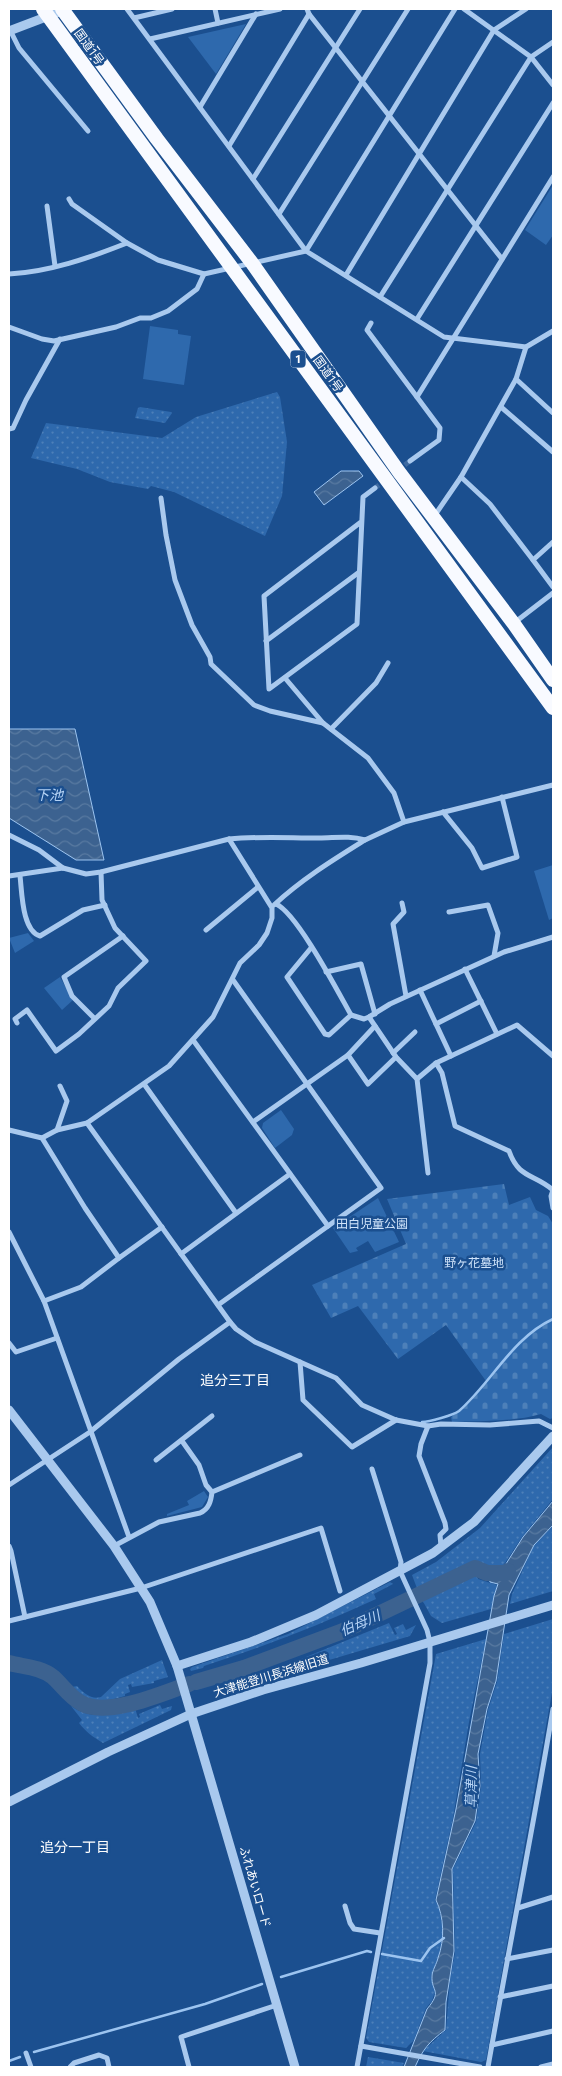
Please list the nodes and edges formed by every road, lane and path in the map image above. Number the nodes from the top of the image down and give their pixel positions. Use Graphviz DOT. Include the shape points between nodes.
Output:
graph roads {
  1 [pos="64,9"];
  2 [pos="127,9"];
  3 [pos="172,9"];
  4 [pos="215,9"];
  5 [pos="280,9"];
  6 [pos="360,9"];
  7 [pos="408,9"];
  8 [pos="455,9"];
  9 [pos="464,9"];
  10 [pos="526,9"];
  11 [pos="46,12"];
  12 [pos="308,12"];
  13 [pos="256,14"];
  14 [pos="134,18"];
  15 [pos="218,23"];
  16 [pos="9,30"];
  17 [pos="494,30"];
  18 [pos="150,39"];
  19 [pos="553,42"];
  20 [pos="336,48"];
  21 [pos="530,57"];
  22 [pos="362,82"];
  23 [pos="553,85"];
  24 [pos="553,102"];
  25 [pos="200,108"];
  26 [pos="389,116"];
  27 [pos="88,131"];
  28 [pos="229,146"];
  29 [pos="419,154"];
  30 [pos="553,177"];
  31 [pos="253,178"];
  32 [pos="447,190"];
  33 [pos="69,199"];
  34 [pos="47,206"];
  35 [pos="279,214"];
  36 [pos="475,226"];
  37 [pos="127,243"];
  38 [pos="306,250"];
  39 [pos="502,259"];
  40 [pos="252,263"];
  41 [pos="55,266"];
  42 [pos="231,268"];
  43 [pos="9,274"];
  44 [pos="204,274"];
  45 [pos="346,275"];
  46 [pos="380,297"];
  47 [pos="417,319"];
  48 [pos="371,323"];
  49 [pos="9,327"];
  50 [pos="553,331"];
  51 [pos="453,338"];
  52 [pos="60,339"];
  53 [pos="526,348"];
  54 [pos="516,379"];
  55 [pos="416,397"];
  56 [pos="501,407"];
  57 [pos="553,413"];
  58 [pos="9,429"];
  59 [pos="553,452"];
  60 [pos="410,461"];
  61 [pos="461,477"];
  62 [pos="375,488"];
  63 [pos="161,498"];
  64 [pos="434,517"];
  65 [pos="361,522"];
  66 [pos="553,542"];
  67 [pos="534,560"];
  68 [pos="358,573"];
  69 [pos="553,587"];
  70 [pos="553,593"];
  71 [pos="514,624"];
  72 [pos="266,641"];
  73 [pos="388,663"];
  74 [pos="285,678"];
  75 [pos="553,680"];
  76 [pos="553,708"];
  77 [pos="323,723"];
  78 [pos="331,729"];
  79 [pos="553,784"];
  80 [pos="502,797"];
  81 [pos="443,812"];
  82 [pos="404,822"];
  83 [pos="9,835"];
  84 [pos="229,839"];
  85 [pos="365,840"];
  86 [pos="63,868"];
  87 [pos="101,872"];
  88 [pos="9,876"];
  89 [pos="20,876"];
  90 [pos="258,887"];
  91 [pos="402,903"];
  92 [pos="105,905"];
  93 [pos="274,906"];
  94 [pos="449,912"];
  95 [pos="206,930"];
  96 [pos="123,936"];
  97 [pos="553,937"];
  98 [pos="311,948"];
  99 [pos="494,956"];
  100 [pos="466,969"];
  101 [pos="326,972"];
  102 [pos="232,980"];
  103 [pos="420,990"];
  104 [pos="406,996"];
  105 [pos="481,1002"];
  106 [pos="351,1015"];
  107 [pos="372,1016"];
  108 [pos="94,1018"];
  109 [pos="17,1024"];
  110 [pos="436,1024"];
  111 [pos="375,1026"];
  112 [pos="415,1032"];
  113 [pos="497,1034"];
  114 [pos="193,1040"];
  115 [pos="348,1055"];
  116 [pos="394,1055"];
  117 [pos="450,1056"];
  118 [pos="553,1056"];
  119 [pos="436,1063"];
  120 [pos="417,1079"];
  121 [pos="144,1084"];
  122 [pos="307,1085"];
  123 [pos="60,1086"];
  124 [pos="253,1122"];
  125 [pos="87,1123"];
  126 [pos="9,1130"];
  127 [pos="57,1130"];
  128 [pos="42,1138"];
  129 [pos="428,1173"];
  130 [pos="290,1174"];
  131 [pos="553,1190"];
  132 [pos="553,1208"];
  133 [pos="236,1213"];
  134 [pos="328,1226"];
  135 [pos="162,1227"];
  136 [pos="9,1232"];
  137 [pos="181,1254"];
  138 [pos="119,1258"];
  139 [pos="44,1301"];
  140 [pos="218,1305"];
  141 [pos="230,1322"];
  142 [pos="57,1338"];
  143 [pos="9,1343"];
  144 [pos="300,1362"];
  145 [pos="9,1410"];
  146 [pos="212,1416"];
  147 [pos="396,1420"];
  148 [pos="428,1426"];
  149 [pos="553,1428"];
  150 [pos="90,1432"];
  151 [pos="553,1436"];
  152 [pos="182,1441"];
  153 [pos="300,1455"];
  154 [pos="48,1460"];
  155 [pos="156,1460"];
  156 [pos="372,1469"];
  157 [pos="9,1485"];
  158 [pos="212,1492"];
  159 [pos="129,1536"];
  160 [pos="114,1546"];
  161 [pos="441,1547"];
  162 [pos="10,1550"];
  163 [pos="400,1571"];
  164 [pos="142,1588"];
  165 [pos="340,1592"];
  166 [pos="553,1605"];
  167 [pos="25,1617"];
  168 [pos="9,1620"];
  169 [pos="430,1642"];
  170 [pos="178,1669"];
  171 [pos="553,1709"];
  172 [pos="191,1714"];
  173 [pos="9,1802"];
  174 [pos="553,1897"];
  175 [pos="345,1906"];
  176 [pos="518,1908"];
  177 [pos="380,1933"];
  178 [pos="553,1950"];
  179 [pos="506,1959"];
  180 [pos="553,1986"];
  181 [pos="500,1997"];
  182 [pos="277,2005"];
  183 [pos="553,2032"];
  184 [pos="492,2045"];
  185 [pos="361,2046"];
  186 [pos="26,2053"];
  187 [pos="553,2064"];
  188 [pos="31,2067"];
  189 [pos="70,2067"];
  190 [pos="109,2067"];
  191 [pos="188,2067"];
  192 [pos="295,2067"];
  193 [pos="357,2067"];
  194 [pos="480,2067"];
  195 [pos="488,2067"];
  196 [pos="541,2067"];
  1 -- 11 [label="street"];
  1 -- 40 [label="highway, 国道1号 / 1" via="157,139"];
  2 -- 14 [label="street"];
  3 -- 14 [label="street"];
  4 -- 15 [label="street"];
  5 -- 13 [label="street"];
  6 -- 20 [label="street"];
  7 -- 22 [label="street"];
  8 -- 26 [label="street"];
  9 -- 17 [label="street"];
  10 -- 17 [label="street"];
  11 -- 16 [label="street"];
  11 -- 42 [label="highway, 国道1号 / 1"];
  12 -- 20 [label="street"];
  12 -- 28 [label="street"];
  13 -- 15 [label="street"];
  13 -- 25 [label="street"];
  14 -- 18 [label="street"];
  15 -- 18 [label="street"];
  16 -- 27 [label="street" via="19,48"];
  17 -- 21 [label="street"];
  17 -- 29 [label="street"];
  18 -- 25 [label="street"];
  19 -- 21 [label="street"];
  20 -- 22 [label="street"];
  20 -- 31 [label="street"];
  21 -- 23 [label="street"];
  21 -- 32 [label="street"];
  22 -- 26 [label="street"];
  22 -- 35 [label="street"];
  24 -- 36 [label="street"];
  25 -- 28 [label="street"];
  26 -- 29 [label="street"];
  26 -- 38 [label="street"];
  28 -- 31 [label="street"];
  29 -- 32 [label="street"];
  29 -- 45 [label="street"];
  30 -- 39 [label="street"];
  31 -- 35 [label="street"];
  32 -- 36 [label="street"];
  32 -- 46 [label="street"];
  33 -- 37 [label="street"];
  34 -- 41 [label="street"];
  35 -- 38 [label="street"];
  36 -- 39 [label="street"];
  36 -- 47 [label="street"];
  37 -- 41 [label="street" via="89,258"];
  37 -- 44 [label="street" via="158,260"];
  38 -- 40 [label="street"];
  38 -- 45 [label="street"];
  39 -- 51 [label="street"];
  40 -- 42 [label="street"];
  40 -- 64 [label="highway, 国道1号 / 1"];
  41 -- 43 [label="street" via="31,273"];
  42 -- 44 [label="street"];
  42 -- 76 [label="highway, 国道1号 / 1"];
  44 -- 52 [label="street" via="197,290 168,311 151,318"];
  45 -- 46 [label="street"];
  46 -- 47 [label="street"];
  47 -- 51 [label="street"];
  48 -- 55 [label="street" via="367,330"];
  49 -- 52 [label="street" via="42,339"];
  50 -- 53 [label="street"];
  51 -- 53 [label="street"];
  51 -- 55 [label="street"];
  52 -- 58 [label="street" via="13,428"];
  53 -- 54 [label="street"];
  54 -- 56 [label="street"];
  54 -- 57 [label="street"];
  55 -- 60 [label="street" via="440,428 439,440"];
  56 -- 59 [label="street"];
  56 -- 61 [label="street"];
  61 -- 64 [label="street"];
  61 -- 67 [label="street" via="490,504"];
  62 -- 65 [label="street" via="363,497"];
  63 -- 77 [label="street" via="175,580 211,664 254,705"];
  64 -- 71 [label="highway, 国道1号 / 1"];
  65 -- 68 [label="street"];
  65 -- 72 [label="street" via="264,596"];
  66 -- 67 [label="street"];
  67 -- 69 [label="street"];
  68 -- 72 [label="street"];
  68 -- 74 [label="street" via="357,624"];
  70 -- 71 [label="street"];
  71 -- 75 [label="highway, 国道1号 / 1"];
  72 -- 74 [label="street" via="269,689"];
  73 -- 78 [label="street" via="376,683"];
  74 -- 77 [label="street"];
  77 -- 78 [label="street"];
  78 -- 82 [label="street" via="368,758 394,794"];
  79 -- 80 [label="street"];
  80 -- 81 [label="street"];
  80 -- 81 [label="street" via="517,857 482,868 472,848"];
  81 -- 82 [label="street"];
  82 -- 85 [label="street"];
  83 -- 86 [label="street" via="28,843"];
  84 -- 85 [label="street" via="351,836"];
  84 -- 87 [label="street"];
  84 -- 90 [label="street"];
  85 -- 93 [label="street" via="294,887"];
  86 -- 87 [label="street" via="86,874"];
  86 -- 89 [label="street"];
  87 -- 92 [label="street"];
  88 -- 89 [label="street"];
  89 -- 92 [label="street" via="26,920 36,935 40,936 83,910"];
  90 -- 93 [label="street"];
  90 -- 95 [label="street"];
  91 -- 104 [label="street" via="404,912 393,924"];
  92 -- 96 [label="street" via="115,928"];
  93 -- 98 [label="street" via="282,907 292,917"];
  93 -- 102 [label="street" via="267,932 240,963"];
  94 -- 99 [label="street" via="488,905 498,933"];
  96 -- 108 [label="street" via="146,960 118,988 110,1006"];
  96 -- 108 [label="street" via="64,977 72,996"];
  97 -- 99 [label="street"];
  98 -- 101 [label="street"];
  98 -- 106 [label="street" via="287,977 325,1034 329,1035"];
  99 -- 100 [label="street"];
  100 -- 103 [label="street"];
  100 -- 105 [label="street"];
  101 -- 106 [label="street"];
  101 -- 107 [label="street" via="361,964"];
  102 -- 114 [label="street" via="213,1017"];
  102 -- 122 [label="street"];
  103 -- 104 [label="street"];
  103 -- 110 [label="street"];
  104 -- 107 [label="street"];
  105 -- 110 [label="street"];
  105 -- 113 [label="street"];
  106 -- 107 [label="street" via="364,1019"];
  107 -- 111 [label="street"];
  108 -- 109 [label="street" via="79,1034 56,1050 27,1010 15,1019"];
  110 -- 117 [label="street"];
  111 -- 115 [label="street"];
  111 -- 116 [label="street"];
  112 -- 116 [label="street"];
  113 -- 117 [label="street"];
  113 -- 118 [label="street" via="517,1025"];
  114 -- 121 [label="street" via="169,1066"];
  114 -- 124 [label="street"];
  115 -- 116 [label="street" via="368,1084"];
  115 -- 122 [label="street"];
  116 -- 120 [label="street"];
  117 -- 119 [label="street"];
  119 -- 120 [label="street"];
  119 -- 131 [label="street" via="442,1073 455,1126 509,1150 514,1164 522,1172"];
  120 -- 129 [label="street"];
  121 -- 125 [label="street"];
  121 -- 133 [label="street"];
  122 -- 124 [label="street"];
  122 -- 134 [label="street" via="381,1188"];
  123 -- 127 [label="street" via="67,1101"];
  124 -- 130 [label="street"];
  125 -- 127 [label="street"];
  125 -- 135 [label="street"];
  126 -- 128 [label="street"];
  127 -- 128 [label="street"];
  128 -- 138 [label="street"];
  130 -- 133 [label="street"];
  130 -- 134 [label="street"];
  131 -- 132 [label="street"];
  133 -- 137 [label="street"];
  134 -- 140 [label="street"];
  135 -- 137 [label="street"];
  135 -- 138 [label="street"];
  136 -- 139 [label="street"];
  137 -- 140 [label="street"];
  138 -- 139 [label="street" via="81,1286"];
  139 -- 142 [label="street"];
  140 -- 141 [label="street"];
  141 -- 144 [label="street" via="255,1342"];
  141 -- 150 [label="street"];
  142 -- 143 [label="street" via="16,1352"];
  142 -- 150 [label="street"];
  144 -- 147 [label="street" via="336,1378 362,1405"];
  144 -- 147 [label="street" via="303,1400 352,1447"];
  145 -- 154 [label="street, ふれあいロード"];
  146 -- 152 [label="street"];
  147 -- 148 [label="street"];
  148 -- 149 [label="street" via="539,1421"];
  148 -- 161 [label="street" via="419,1456 446,1529 440,1535"];
  150 -- 154 [label="street"];
  150 -- 159 [label="street"];
  151 -- 161 [label="street" via="474,1522"];
  152 -- 155 [label="street"];
  152 -- 158 [label="street" via="200,1465 206,1485"];
  153 -- 158 [label="street"];
  154 -- 157 [label="street"];
  154 -- 160 [label="street, ふれあいロード"];
  156 -- 163 [label="street" via="401,1562"];
  158 -- 159 [label="street" via="206,1510 159,1522"];
  159 -- 160 [label="street"];
  160 -- 164 [label="street, ふれあいロード"];
  161 -- 163 [label="street"];
  162 -- 167 [label="street"];
  163 -- 169 [label="street"];
  163 -- 170 [label="street" via="316,1615"];
  164 -- 165 [label="street" via="321,1528"];
  164 -- 167 [label="street"];
  164 -- 170 [label="street, ふれあいロード"];
  166 -- 169 [label="street, 大津能登川長浜線旧道"];
  167 -- 168 [label="street"];
  169 -- 172 [label="street, 大津能登川長浜線旧道"];
  169 -- 177 [label="street" via="430,1663"];
  170 -- 172 [label="street, ふれあいロード"];
  171 -- 176 [label="street"];
  172 -- 173 [label="street, 大津能登川長浜線旧道"];
  172 -- 182 [label="street, ふれあいロード"];
  174 -- 176 [label="street"];
  175 -- 177 [label="street" via="354,1929"];
  176 -- 179 [label="street"];
  177 -- 185 [label="street"];
  178 -- 179 [label="street"];
  179 -- 181 [label="street"];
  180 -- 181 [label="street"];
  181 -- 184 [label="street"];
  182 -- 191 [label="street" via="181,2037"];
  182 -- 192 [label="street, ふれあいロード"];
  183 -- 184 [label="street"];
  184 -- 195 [label="street"];
  185 -- 193 [label="street"];
  185 -- 194 [label="street"];
  186 -- 188 [label="street"];
  187 -- 196 [label="street"];
  189 -- 190 [label="street" via="99,2055 106,2058"];
}
